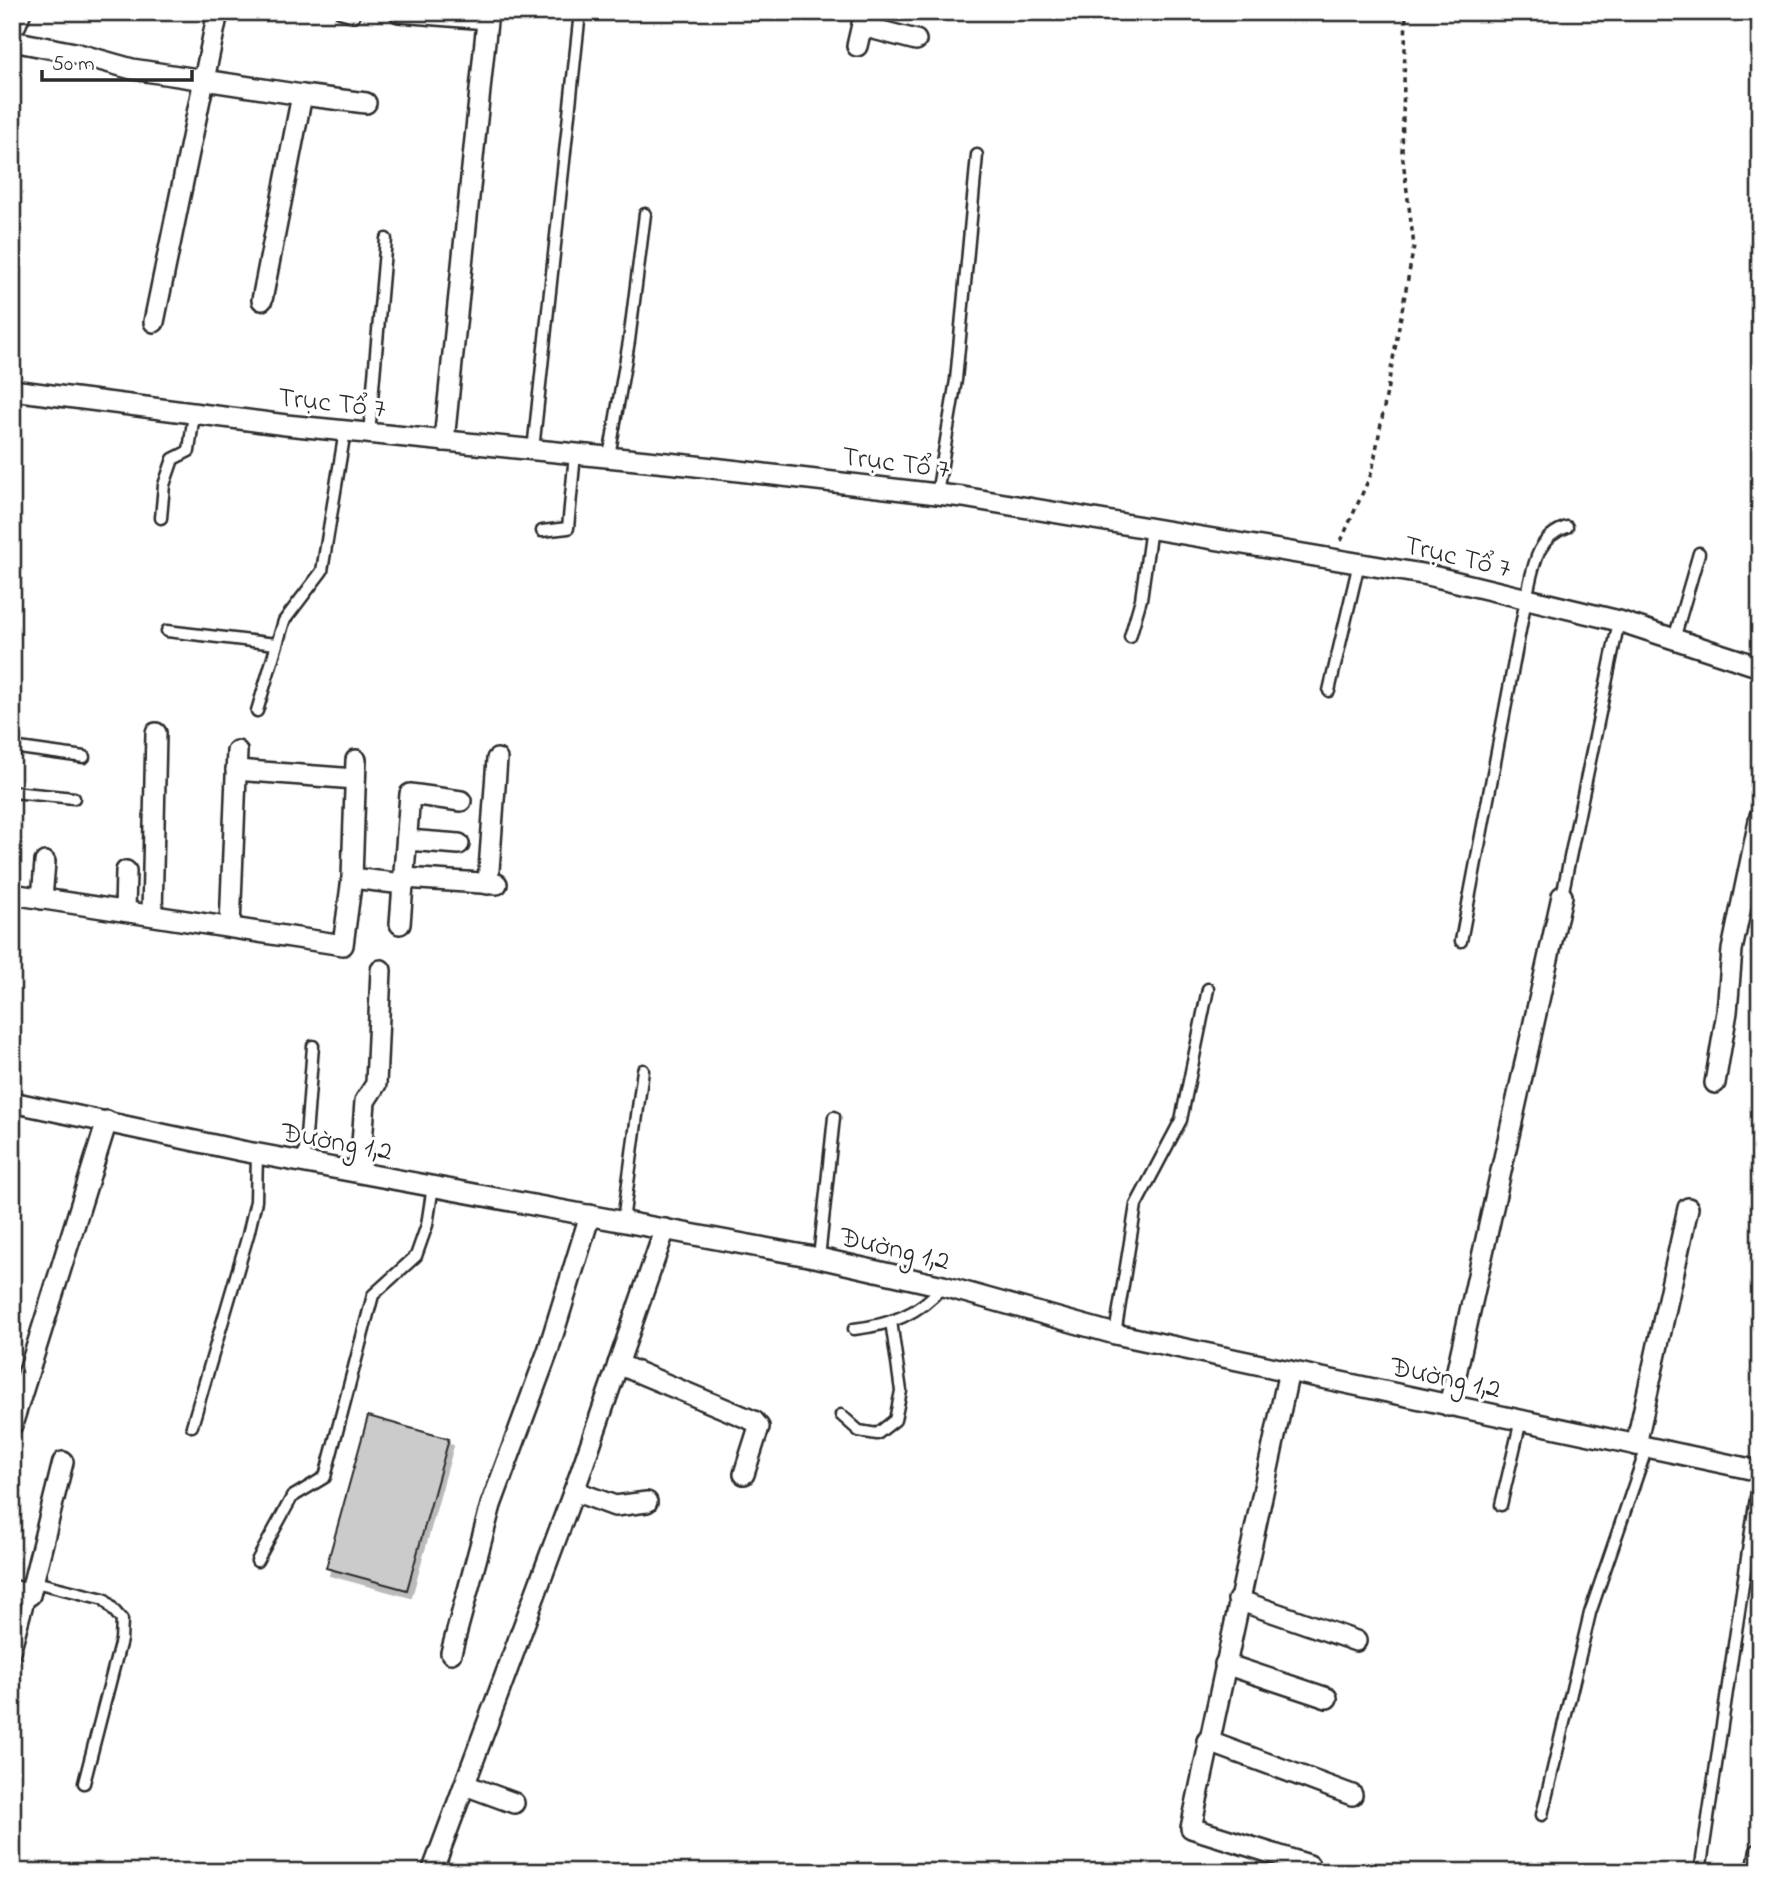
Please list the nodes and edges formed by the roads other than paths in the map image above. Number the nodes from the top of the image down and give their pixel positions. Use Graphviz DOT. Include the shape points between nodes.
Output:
graph roads {
  1 [pos="16,12"];
  2 [pos="218,12"];
  3 [pos="340,12"];
  4 [pos="399,12"];
  5 [pos="580,12"];
  6 [pos="355,16"];
  7 [pos="487,16"];
  8 [pos="12,22"];
  9 [pos="861,28"];
  10 [pos="916,40"];
  11 [pos="12,41"];
  12 [pos="203,80"];
  13 [pos="302,95"];
  14 [pos="366,103"];
  15 [pos="977,155"];
  16 [pos="645,214"];
  17 [pos="386,239"];
  18 [pos="262,300"];
  19 [pos="154,322"];
  20 [pos="12,390"];
  21 [pos="194,413"];
  22 [pos="345,431"];
  23 [pos="369,434"];
  24 [pos="444,441"];
  25 [pos="533,450"];
  26 [pos="575,454"];
  27 [pos="609,457"];
  28 [pos="937,494"];
  29 [pos="161,518"];
  30 [pos="1567,527"];
  31 [pos="1152,528"];
  32 [pos="542,531"];
  33 [pos="1699,553"];
  34 [pos="1359,563"];
  35 [pos="1526,599"];
  36 [pos="1619,621"];
  37 [pos="167,631"];
  38 [pos="1130,637"];
  39 [pos="1674,639"];
  40 [pos="276,644"];
  41 [pos="1760,667"];
  42 [pos="1329,691"];
  43 [pos="257,711"];
  44 [pos="156,733"];
  45 [pos="12,747"];
  46 [pos="84,757"];
  47 [pos="497,759"];
  48 [pos="12,792"];
  49 [pos="74,798"];
  50 [pos="461,801"];
  51 [pos="1760,816"];
  52 [pos="407,840"];
  53 [pos="459,844"];
  54 [pos="45,862"];
  55 [pos="127,871"];
  56 [pos="352,878"];
  57 [pos="404,881"];
  58 [pos="12,894"];
  59 [pos="1562,896"];
  60 [pos="42,899"];
  61 [pos="125,911"];
  62 [pos="152,915"];
  63 [pos="400,924"];
  64 [pos="230,927"];
  65 [pos="1461,941"];
  66 [pos="381,970"];
  67 [pos="1208,989"];
  68 [pos="313,1046"];
  69 [pos="643,1070"];
  70 [pos="1715,1083"];
  71 [pos="12,1102"];
  72 [pos="834,1117"];
  73 [pos="107,1121"];
  74 [pos="257,1153"];
  75 [pos="304,1162"];
  76 [pos="360,1172"];
  77 [pos="433,1186"];
  78 [pos="1688,1208"];
  79 [pos="590,1215"];
  80 [pos="622,1221"];
  81 [pos="665,1229"];
  82 [pos="819,1258"];
  83 [pos="943,1286"];
  84 [pos="891,1321"];
  85 [pos="855,1329"];
  86 [pos="1115,1334"];
  87 [pos="618,1364"];
  88 [pos="1289,1371"];
  89 [pos="1449,1405"];
  90 [pos="841,1415"];
  91 [pos="1521,1420"];
  92 [pos="12,1425"];
  93 [pos="192,1426"];
  94 [pos="1642,1446"];
  95 [pos="63,1462"];
  96 [pos="1760,1471"];
  97 [pos="744,1474"];
  98 [pos="574,1491"];
  99 [pos="647,1502"];
  100 [pos="1501,1505"];
  101 [pos="257,1561"];
  102 [pos="26,1589"];
  103 [pos="1238,1600"];
  104 [pos="1356,1641"];
  105 [pos="451,1653"];
  106 [pos="12,1661"];
  107 [pos="1225,1664"];
  108 [pos="1327,1698"];
  109 [pos="1207,1741"];
  110 [pos="85,1783"];
  111 [pos="465,1785"];
  112 [pos="1352,1795"];
  113 [pos="514,1803"];
  114 [pos="1542,1815"];
  115 [pos="1760,1853"];
  116 [pos="1309,1865"];
  117 [pos="432,1872"];
  118 [pos="1700,1872"];
  119 [pos="1758,1872"];
  1 -- 8 [label="street"];
  2 -- 12 [label="street"];
  3 -- 6 [label="lane"];
  4 -- 7 [label="street"];
  5 -- 25 [label="lane"];
  7 -- 24 [label="street"];
  9 -- 10 [label="street"];
  11 -- 12 [label="street"];
  12 -- 13 [label="street"];
  12 -- 19 [label="street"];
  13 -- 14 [label="street"];
  13 -- 18 [label="street"];
  15 -- 28 [label="lane" via="956,380"];
  16 -- 27 [label="lane"];
  17 -- 23 [label="lane"];
  20 -- 21 [label="street, Trục Tổ 7"];
  21 -- 22 [label="street, Trục Tổ 7"];
  21 -- 29 [label="lane" via="189,451 173,459 164,485"];
  22 -- 23 [label="street, Trục Tổ 7"];
  22 -- 40 [label="lane" via="322,571 284,621"];
  23 -- 24 [label="street, Trục Tổ 7"];
  24 -- 25 [label="street, Trục Tổ 7"];
  25 -- 26 [label="street, Trục Tổ 7"];
  26 -- 27 [label="street, Trục Tổ 7"];
  26 -- 32 [label="lane" via="568,528"];
  27 -- 28 [label="street, Trục Tổ 7"];
  28 -- 31 [label="street, Trục Tổ 7"];
  30 -- 35 [label="lane" via="1553,531 1538,549"];
  31 -- 34 [label="street, Trục Tổ 7"];
  31 -- 38 [label="lane"];
  33 -- 39 [label="lane"];
  34 -- 35 [label="street, Trục Tổ 7"];
  34 -- 42 [label="lane"];
  35 -- 36 [label="street, Trục Tổ 7"];
  35 -- 65 [label="lane"];
  36 -- 39 [label="street, Trục Tổ 7"];
  36 -- 59 [label="lane"];
  37 -- 40 [label="lane"];
  39 -- 41 [label="street, Trục Tổ 7"];
  40 -- 43 [label="lane"];
  44 -- 62 [label="street"];
  45 -- 46 [label="lane"];
  47 -- 57 [label="street" via="493,884"];
  48 -- 49 [label="lane"];
  50 -- 52 [label="street" via="410,794"];
  51 -- 70 [label="street" via="1732,950"];
  52 -- 53 [label="street"];
  52 -- 57 [label="street"];
  54 -- 60 [label="street"];
  55 -- 61 [label="street"];
  56 -- 57 [label="street"];
  56 -- 64 [label="street" via="343,945"];
  56 -- 64 [label="street" via="356,770 237,760"];
  57 -- 63 [label="street"];
  58 -- 60 [label="street"];
  59 -- 89 [label="street"];
  60 -- 61 [label="street"];
  61 -- 62 [label="street"];
  62 -- 64 [label="street"];
  66 -- 76 [label="street" via="376,1084 365,1101"];
  67 -- 86 [label="lane" via="1181,1120 1136,1205"];
  68 -- 75 [label="lane"];
  69 -- 80 [label="lane"];
  71 -- 73 [label="street, Đường 1,2"];
  72 -- 82 [label="lane"];
  73 -- 74 [label="street, Đường 1,2"];
  73 -- 92 [label="street"];
  74 -- 75 [label="street, Đường 1,2"];
  74 -- 93 [label="lane" via="256,1201"];
  75 -- 76 [label="street, Đường 1,2"];
  76 -- 77 [label="street, Đường 1,2"];
  77 -- 79 [label="street, Đường 1,2"];
  77 -- 101 [label="lane" via="416,1256 373,1295 325,1477 292,1497"];
  78 -- 94 [label="street"];
  79 -- 80 [label="street, Đường 1,2"];
  79 -- 105 [label="street" via="548,1351 491,1504"];
  80 -- 81 [label="street, Đường 1,2"];
  81 -- 82 [label="street, Đường 1,2"];
  81 -- 87 [label="street"];
  82 -- 83 [label="street, Đường 1,2"];
  83 -- 84 [label="lane" via="926,1306"];
  83 -- 86 [label="street, Đường 1,2"];
  84 -- 85 [label="lane"];
  84 -- 90 [label="lane" via="901,1391 895,1420 877,1434 859,1432"];
  86 -- 88 [label="street, Đường 1,2"];
  87 -- 97 [label="street" via="754,1421 759,1427"];
  87 -- 98 [label="street"];
  88 -- 89 [label="street, Đường 1,2"];
  88 -- 103 [label="street"];
  89 -- 91 [label="street, Đường 1,2"];
  91 -- 94 [label="street, Đường 1,2"];
  91 -- 100 [label="lane"];
  94 -- 96 [label="street, Đường 1,2"];
  94 -- 114 [label="lane" via="1590,1613"];
  95 -- 102 [label="street"];
  96 -- 118 [label="lane"];
  98 -- 99 [label="street" via="615,1506"];
  98 -- 111 [label="street"];
  102 -- 106 [label="lane"];
  102 -- 110 [label="lane" via="104,1599 122,1620"];
  103 -- 104 [label="street"];
  103 -- 107 [label="street"];
  107 -- 108 [label="street"];
  107 -- 109 [label="street"];
  109 -- 112 [label="street"];
  109 -- 116 [label="street" via="1191,1828"];
  111 -- 113 [label="street"];
  111 -- 117 [label="street"];
  115 -- 119 [label="street"];
}
